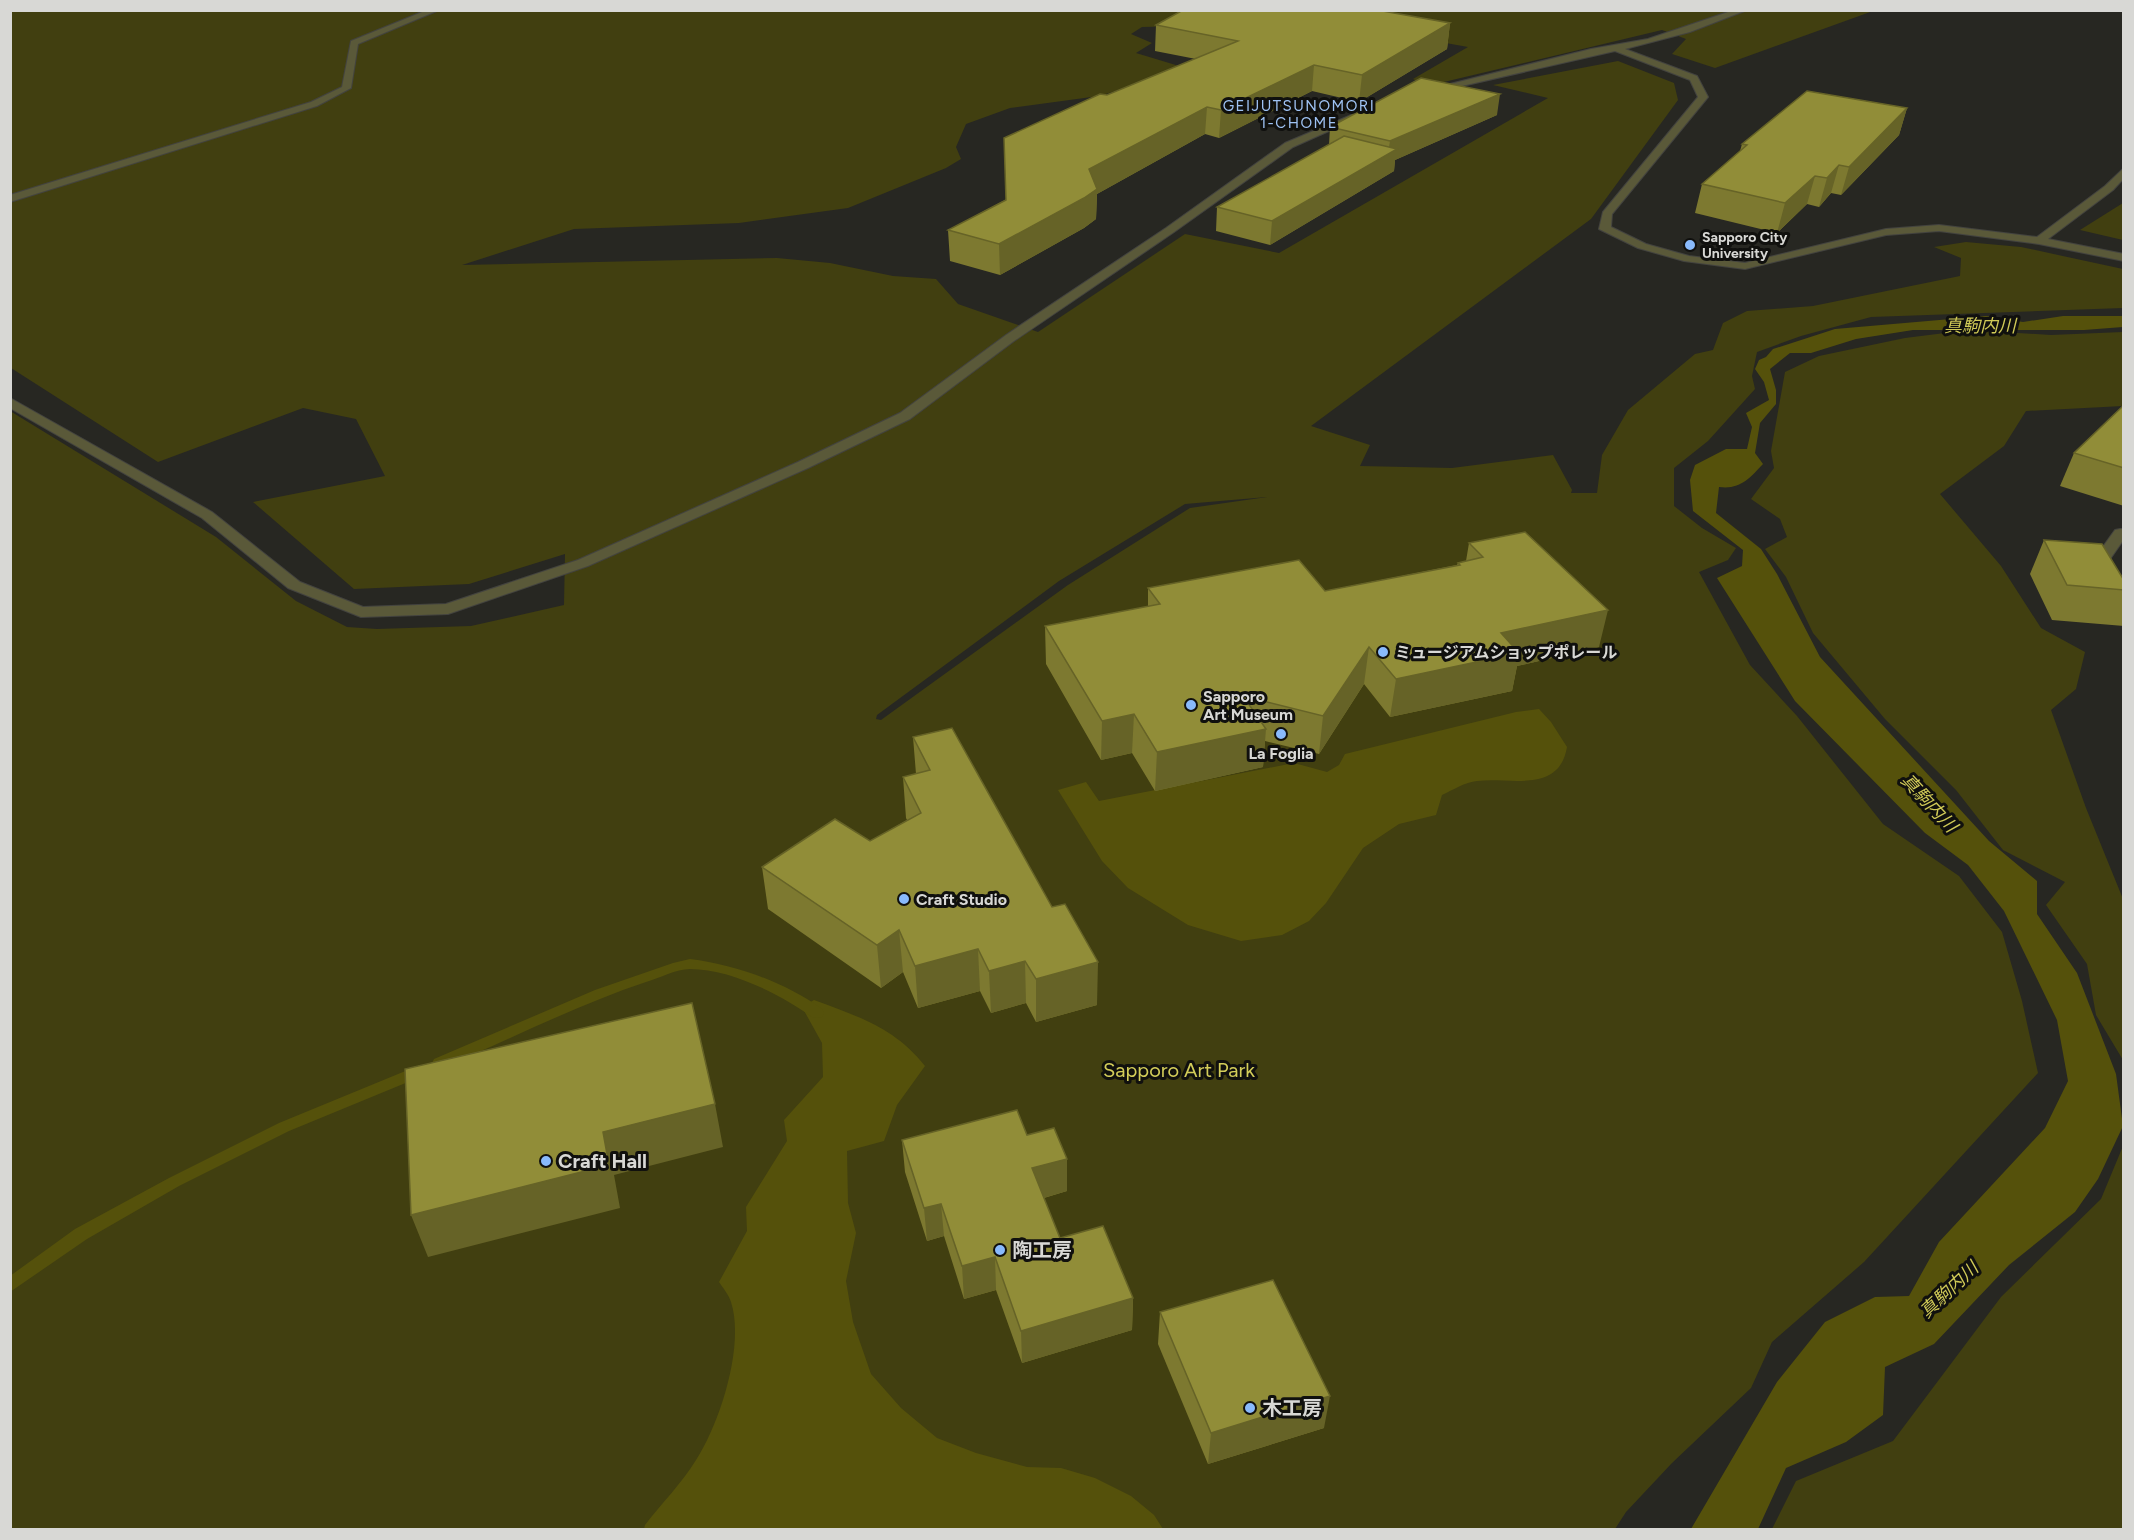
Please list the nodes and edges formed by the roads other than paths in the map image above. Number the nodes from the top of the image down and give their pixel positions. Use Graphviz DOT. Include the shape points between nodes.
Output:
graph roads {
  1 [pos="435,10"];
  2 [pos="1743,10"];
  3 [pos="1618,49"];
  4 [pos="1417,94"];
  5 [pos="1376,109"];
  6 [pos="2124,171"];
  7 [pos="10,199"];
  8 [pos="2039,241"];
  9 [pos="2124,258"];
  10 [pos="10,402"];
  11 [pos="2124,534"];
  12 [pos="2124,603"];
  1 -- 7 [label="street" via="354,43 346,88 314,104"];
  2 -- 3 [label="street" via="1715,22"];
  3 -- 4 [label="street"];
  3 -- 8 [label="street" via="1694,78 1703,97 1607,214 1605,229 1642,246 1688,259 1745,266 1909,229 1974,231"];
  5 -- 10 [label="street" via="1289,145 1010,338 905,416 583,563 448,609 362,612 294,585 207,515"];
  6 -- 8 [label="street" via="2109,188"];
  8 -- 9 [label="street"];
  11 -- 12 [label="street" via="2120,533 2100,562"];
}
